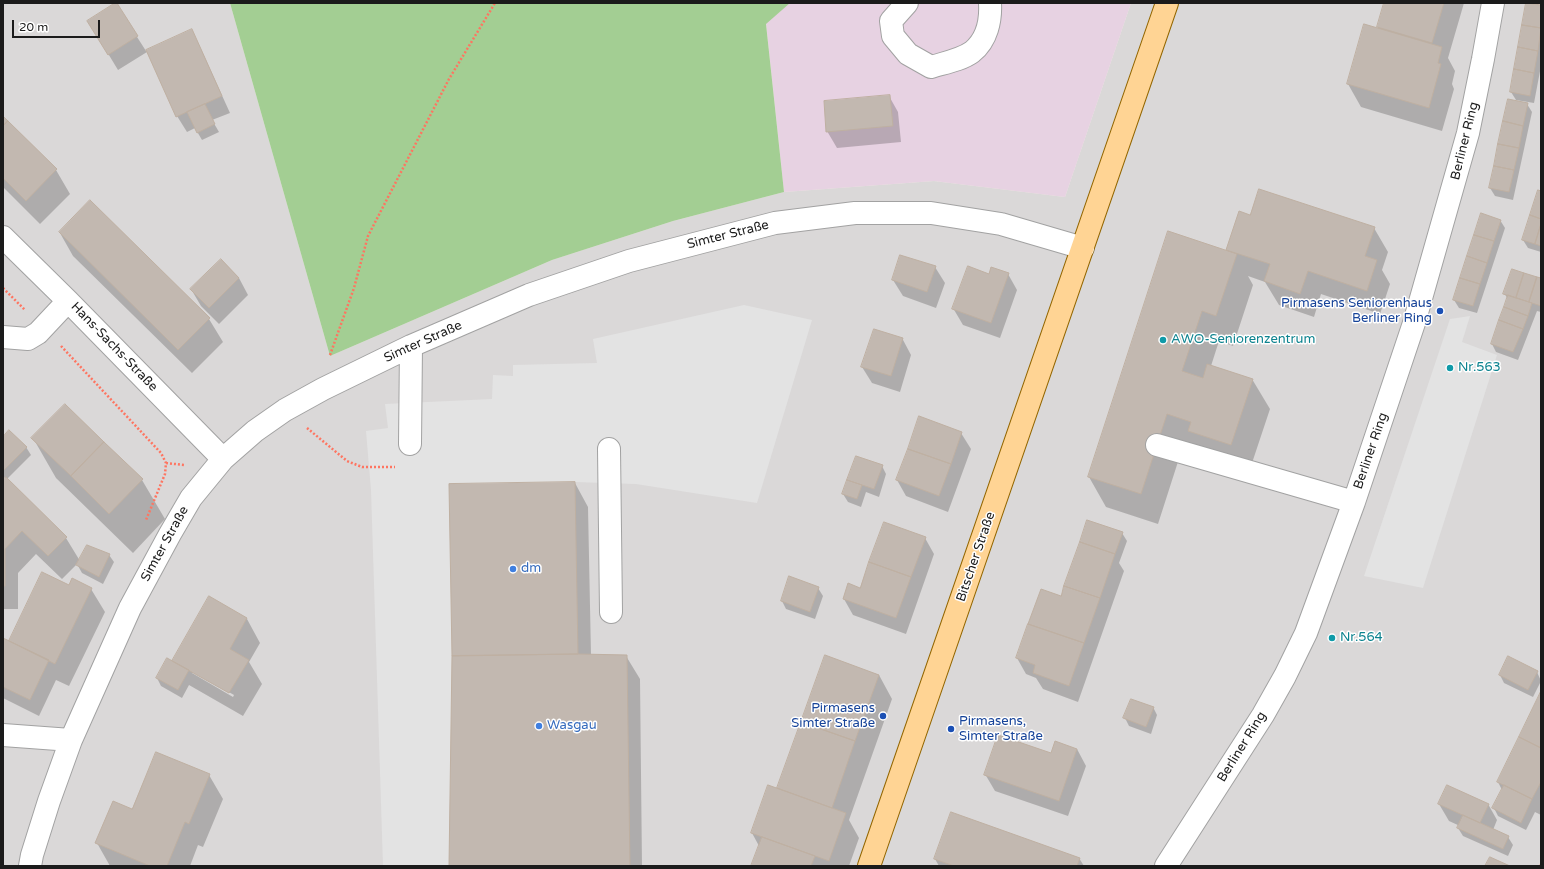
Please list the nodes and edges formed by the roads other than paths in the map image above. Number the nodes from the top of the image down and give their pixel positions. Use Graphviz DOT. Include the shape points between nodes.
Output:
graph roads {
  1 [pos="907,3"];
  2 [pos="990,3"];
  3 [pos="1167,3"];
  4 [pos="1493,3"];
  5 [pos="3,237"];
  6 [pos="1083,248"];
  7 [pos="68,301"];
  8 [pos="3,337"];
  9 [pos="411,346"];
  10 [pos="410,444"];
  11 [pos="1157,445"];
  12 [pos="609,449"];
  13 [pos="223,459"];
  14 [pos="1354,502"];
  15 [pos="611,612"];
  16 [pos="3,735"];
  17 [pos="71,740"];
  18 [pos="30,866"];
  19 [pos="869,866"];
  20 [pos="1166,866"];
  1 -- 2 [label="street" via="892,21 893,36 908,54 931,67 972,52 984,37 990,15"];
  3 -- 6 [label="main road, Bitscher Straße"];
  4 -- 14 [label="street, Berliner Ring" via="1468,132 1452,193 1414,323"];
  5 -- 7 [label="street, Hans-Sachs-Straße"];
  6 -- 9 [label="street, Simter Straße" via="1001,224 931,213 855,213 775,223 629,261 529,295"];
  6 -- 19 [label="main road, Bitscher Straße"];
  7 -- 8 [label="street" via="38,333 28,339"];
  7 -- 13 [label="street, Hans-Sachs-Straße"];
  9 -- 10 [label="street"];
  9 -- 13 [label="street, Simter Straße" via="323,388 285,410"];
  11 -- 14 [label="street"];
  12 -- 15 [label="street"];
  13 -- 17 [label="street, Simter Straße" via="191,498 133,602"];
  14 -- 20 [label="street, Berliner Ring" via="1306,634 1285,676 1263,715"];
  16 -- 17 [label="street"];
  17 -- 18 [label="street, Simter Straße" via="49,801"];
}
